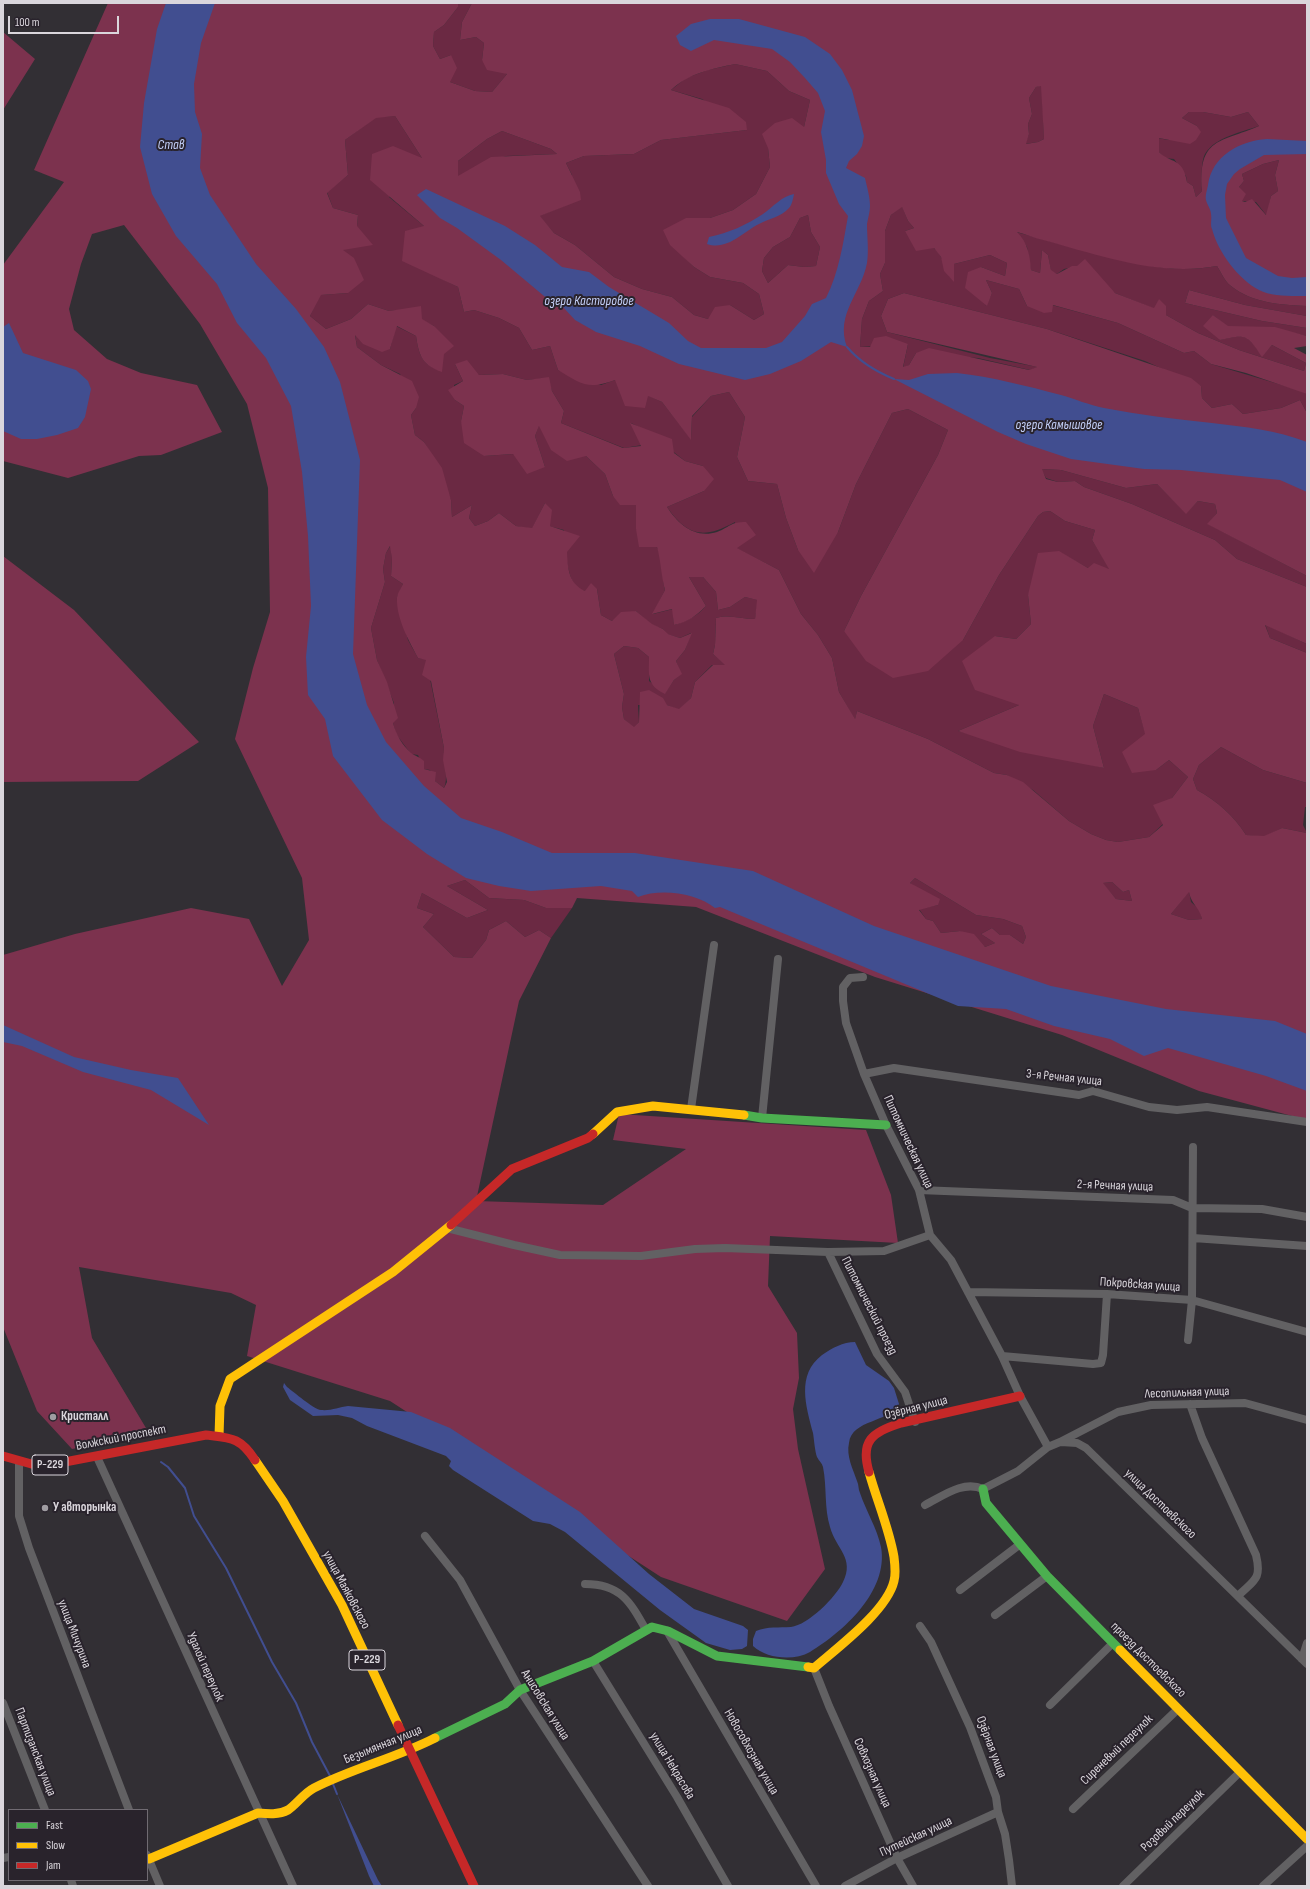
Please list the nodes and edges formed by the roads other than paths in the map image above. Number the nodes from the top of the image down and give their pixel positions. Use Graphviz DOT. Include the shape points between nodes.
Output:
graph roads {
  1 [pos="714,945"];
  2 [pos="778,959"];
  3 [pos="863,977"];
  4 [pos="864,1074"];
  5 [pos="691,1109"];
  6 [pos="762,1118"];
  7 [pos="1307,1122"];
  8 [pos="886,1124"];
  9 [pos="1193,1147"];
  10 [pos="919,1190"];
  11 [pos="1192,1208"];
  12 [pos="1307,1217"];
  13 [pos="447,1228"];
  14 [pos="930,1236"];
  15 [pos="1193,1238"];
  16 [pos="1307,1246"];
  17 [pos="828,1252"];
  18 [pos="968,1292"];
  19 [pos="1107,1294"];
  20 [pos="1192,1300"];
  21 [pos="1307,1332"];
  22 [pos="1188,1340"];
  23 [pos="1002,1356"];
  24 [pos="1020,1396"];
  25 [pos="1190,1404"];
  26 [pos="1307,1420"];
  27 [pos="915,1422"];
  28 [pos="219,1436"];
  29 [pos="1060,1442"];
  30 [pos="242,1444"];
  31 [pos="1048,1447"];
  32 [pos="3,1456"];
  33 [pos="97,1457"];
  34 [pos="19,1461"];
  35 [pos="983,1490"];
  36 [pos="925,1505"];
  37 [pos="425,1536"];
  38 [pos="1019,1545"];
  39 [pos="1047,1576"];
  40 [pos="585,1584"];
  41 [pos="960,1590"];
  42 [pos="1238,1596"];
  43 [pos="995,1615"];
  44 [pos="920,1626"];
  45 [pos="646,1630"];
  46 [pos="667,1631"];
  47 [pos="1113,1643"];
  48 [pos="1307,1643"];
  49 [pos="593,1660"];
  50 [pos="1304,1661"];
  51 [pos="814,1668"];
  52 [pos="520,1690"];
  53 [pos="3,1703"];
  54 [pos="1050,1705"];
  55 [pos="1178,1709"];
  56 [pos="410,1751"];
  57 [pos="1240,1772"];
  58 [pos="1073,1808"];
  59 [pos="45,1809"];
  60 [pos="129,1809"];
  61 [pos="998,1812"];
  62 [pos="258,1813"];
  63 [pos="1307,1839"];
  64 [pos="1307,1846"];
  65 [pos="148,1857"];
  66 [pos="897,1858"];
  67 [pos="160,1886"];
  68 [pos="293,1886"];
  69 [pos="474,1886"];
  70 [pos="648,1886"];
  71 [pos="728,1886"];
  72 [pos="816,1886"];
  73 [pos="845,1886"];
  74 [pos="912,1886"];
  75 [pos="1012,1886"];
  76 [pos="1122,1886"];
  77 [pos="1263,1886"];
  1 -- 5 [label="street"];
  2 -- 6 [label="street"];
  3 -- 4 [label="street, Питомническая улица" via="850,978 843,987 843,1001 846,1024"];
  4 -- 7 [label="street, 3-я Речная улица" via="894,1068 1079,1095 1093,1091 1149,1107 1177,1110 1208,1107"];
  4 -- 8 [label="street, Питомническая улица"];
  5 -- 6 [label="street"];
  5 -- 13 [label="street" via="653,1106 616,1112 588,1138 512,1169"];
  6 -- 8 [label="street"];
  8 -- 10 [label="street, Питомническая улица"];
  9 -- 11 [label="street"];
  10 -- 11 [label="street, 2-я Речная улица" via="1173,1200"];
  10 -- 14 [label="street, Питомническая улица"];
  11 -- 12 [label="street, 2-я Речная улица" via="1262,1209"];
  11 -- 15 [label="street"];
  13 -- 17 [label="street" via="560,1255 641,1256 724,1248"];
  13 -- 28 [label="street" via="393,1272 230,1379 222,1392 218,1407"];
  14 -- 17 [label="street, Питомнический проезд" via="884,1251"];
  14 -- 18 [label="street, Питомническая улица" via="951,1260"];
  15 -- 16 [label="street"];
  15 -- 20 [label="street"];
  17 -- 27 [label="street, Питомнический проезд" via="878,1354 905,1392"];
  18 -- 19 [label="street, Покровская улица"];
  18 -- 23 [label="street, Питомническая улица"];
  19 -- 20 [label="street, Покровская улица"];
  19 -- 23 [label="street" via="1101,1363"];
  20 -- 21 [label="street, Покровская улица"];
  20 -- 22 [label="street"];
  23 -- 24 [label="street, Питомническая улица"];
  24 -- 27 [label="street, Озёрная улица"];
  24 -- 31 [label="street, Питомническая улица"];
  25 -- 26 [label="street, Лесопильная улица" via="1245,1403"];
  25 -- 29 [label="street, Лесопильная улица" via="1151,1405 1118,1412"];
  25 -- 42 [label="street" via="1202,1438 1256,1554 1258,1576"];
  27 -- 51 [label="street, Озёрная улица" via="884,1428 871,1439 866,1448 871,1481 893,1552 894,1581 889,1594 878,1608"];
  28 -- 30 [label="street, Волжский проспект / Р-229" via="232,1438"];
  28 -- 33 [label="street, Волжский проспект / Р-229" via="185,1438"];
  29 -- 31 [label="street, Лесопильная улица"];
  29 -- 42 [label="street, улица Достоевского" via="1077,1443 1086,1448"];
  30 -- 56 [label="street, улица Маяковского / Р-229" via="283,1501 342,1605"];
  31 -- 35 [label="street, Лесопильная улица" via="1018,1471"];
  32 -- 34 [label="street, Волжский проспект / Р-229"];
  33 -- 34 [label="street, Волжский проспект / Р-229" via="49,1465"];
  33 -- 62 [label="street, Удалой переулок"];
  34 -- 60 [label="street, улица Мичурина" via="19,1516 31,1555"];
  35 -- 36 [label="street" via="975,1486 965,1486"];
  35 -- 38 [label="street, проезд Достоевского" via="986,1503"];
  37 -- 52 [label="street, Анисовская улица" via="460,1580"];
  38 -- 39 [label="street, проезд Достоевского"];
  38 -- 41 [label="street"];
  39 -- 43 [label="street"];
  39 -- 47 [label="street, проезд Достоевского"];
  40 -- 45 [label="street" via="599,1584 618,1591"];
  42 -- 50 [label="street, улица Достоевского"];
  44 -- 61 [label="street, Озёрная улица" via="931,1642 970,1727 996,1797"];
  45 -- 46 [label="street" via="652,1627"];
  45 -- 49 [label="street, Безымянная улица"];
  46 -- 51 [label="street" via="703,1652 717,1656"];
  46 -- 72 [label="street, Новосовхозная улица"];
  47 -- 54 [label="street"];
  47 -- 55 [label="street, проезд Достоевского"];
  48 -- 50 [label="street"];
  49 -- 52 [label="street, Безымянная улица"];
  49 -- 71 [label="street, улица Некрасова"];
  51 -- 66 [label="street, Совхозная улица"];
  52 -- 56 [label="street, Безымянная улица" via="505,1704"];
  52 -- 70 [label="street, Анисовская улица"];
  53 -- 59 [label="street, Партизанская улица"];
  55 -- 57 [label="street, проезд Достоевского"];
  55 -- 58 [label="street, Сиреневый переулок"];
  56 -- 62 [label="street, Безымянная улица" via="356,1769 312,1789 288,1810 277,1814"];
  56 -- 69 [label="street, улица Маяковского / Р-229"];
  57 -- 63 [label="street, проезд Достоевского"];
  57 -- 76 [label="street, Розовый переулок"];
  61 -- 66 [label="street, Путейская улица"];
  61 -- 75 [label="street, Озёрная улица" via="1005,1834"];
  62 -- 65 [label="street, Безымянная улица"];
  62 -- 68 [label="street, Удалой переулок"];
  64 -- 77 [label="street"];
  65 -- 67 [label="street"];
  66 -- 73 [label="street, Путейская улица"];
  66 -- 74 [label="street, Совхозная улица"];
}
